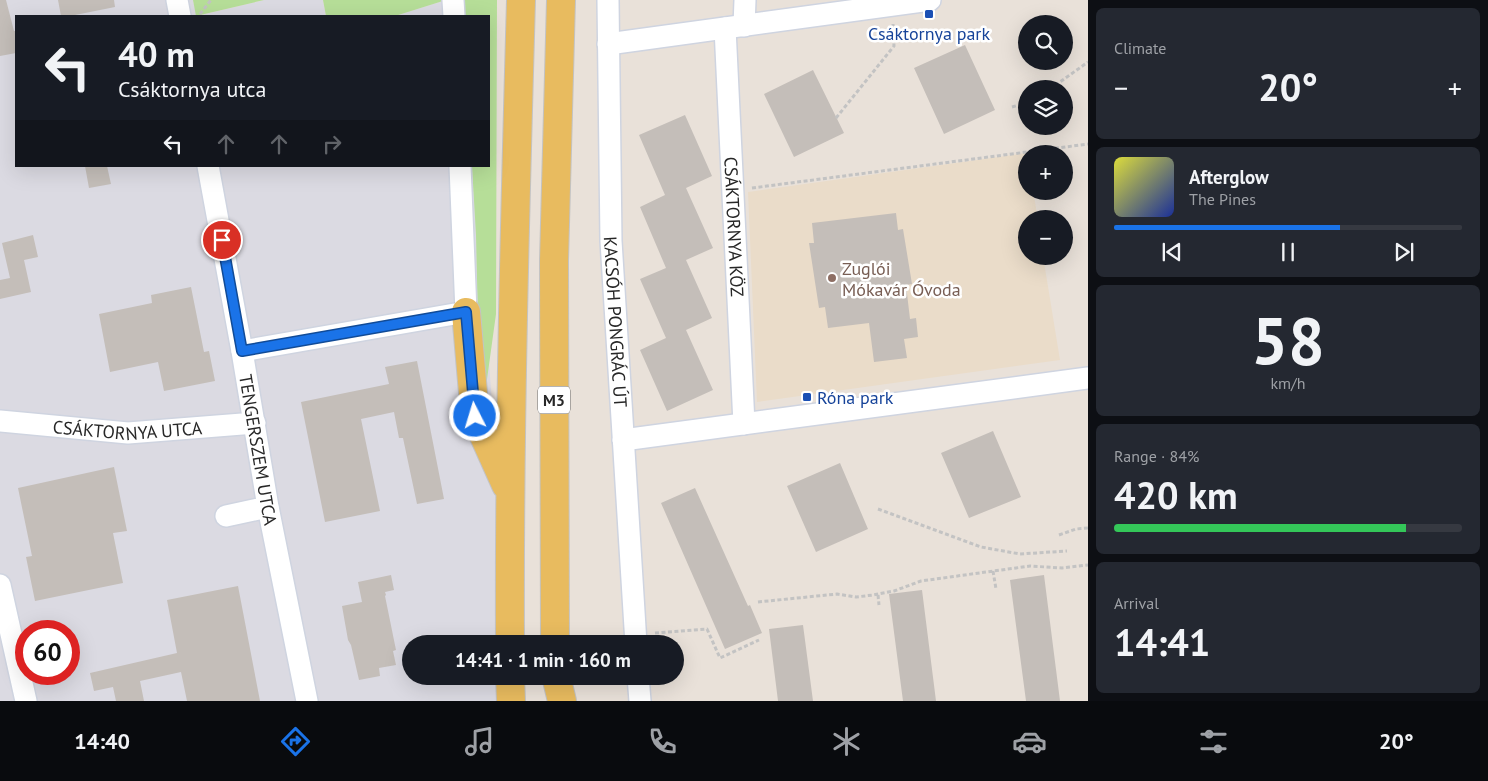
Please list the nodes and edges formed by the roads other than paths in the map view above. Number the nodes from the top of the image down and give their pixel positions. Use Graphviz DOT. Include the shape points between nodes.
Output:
graph roads {
  1 [pos="177,0"];
  2 [pos="453,0"];
  3 [pos="521,0"];
  4 [pos="561,0"];
  5 [pos="608,0"];
  6 [pos="746,0"];
  7 [pos="930,0"];
  8 [pos="180,15"];
  9 [pos="454,15"];
  10 [pos="734,27"];
  11 [pos="608,44"];
  12 [pos="208,167"];
  13 [pos="460,167"];
  14 [pos="466,312"];
  15 [pos="242,351"];
  16 [pos="1088,378"];
  17 [pos="0,421"];
  18 [pos="254,423"];
  19 [pos="744,424"];
  20 [pos="623,440"];
  21 [pos="509,491"];
  22 [pos="268,507"];
  23 [pos="226,516"];
  24 [pos="0,585"];
  25 [pos="510,635"];
  26 [pos="555,635"];
  27 [pos="636,635"];
  28 [pos="510,685"];
  29 [pos="555,685"];
  30 [pos="558,685"];
  31 [pos="639,685"];
  32 [pos="26,701"];
  33 [pos="307,701"];
  34 [pos="511,701"];
  35 [pos="556,701"];
  36 [pos="562,701"];
  37 [pos="640,701"];
  1 -- 8 [label="street"];
  2 -- 9 [label="street"];
  3 -- 21 [label="main road"];
  4 -- 26 [label="main road, M3" via="554,261"];
  5 -- 11 [label="street, KACSÓH PONGRÁC ÚT"];
  6 -- 10 [label="street, CSÁKTORNYA KÖZ"];
  7 -- 10 [label="street"];
  10 -- 11 [label="street"];
  10 -- 19 [label="street, CSÁKTORNYA KÖZ" via="733,190"];
  11 -- 20 [label="street, KACSÓH PONGRÁC ÚT" via="611,241"];
  12 -- 15 [label="street, TENGERSZEM UTCA"];
  13 -- 14 [label="street"];
  14 -- 15 [label="street"];
  14 -- 21 [label="main road" via="475,416"];
  15 -- 18 [label="street, TENGERSZEM UTCA"];
  16 -- 19 [label="street"];
  17 -- 18 [label="street, CSÁKTORNYA UTCA" via="128,433"];
  18 -- 22 [label="street, TENGERSZEM UTCA"];
  19 -- 20 [label="street"];
  20 -- 27 [label="street, KACSÓH PONGRÁC ÚT"];
  21 -- 25 [label="main road"];
  22 -- 23 [label="street"];
  22 -- 33 [label="street, TENGERSZEM UTCA"];
  24 -- 32 [label="street"];
  28 -- 34 [label="main road"];
  29 -- 35 [label="main road"];
  30 -- 36 [label="main road"];
  31 -- 37 [label="street"];
}
